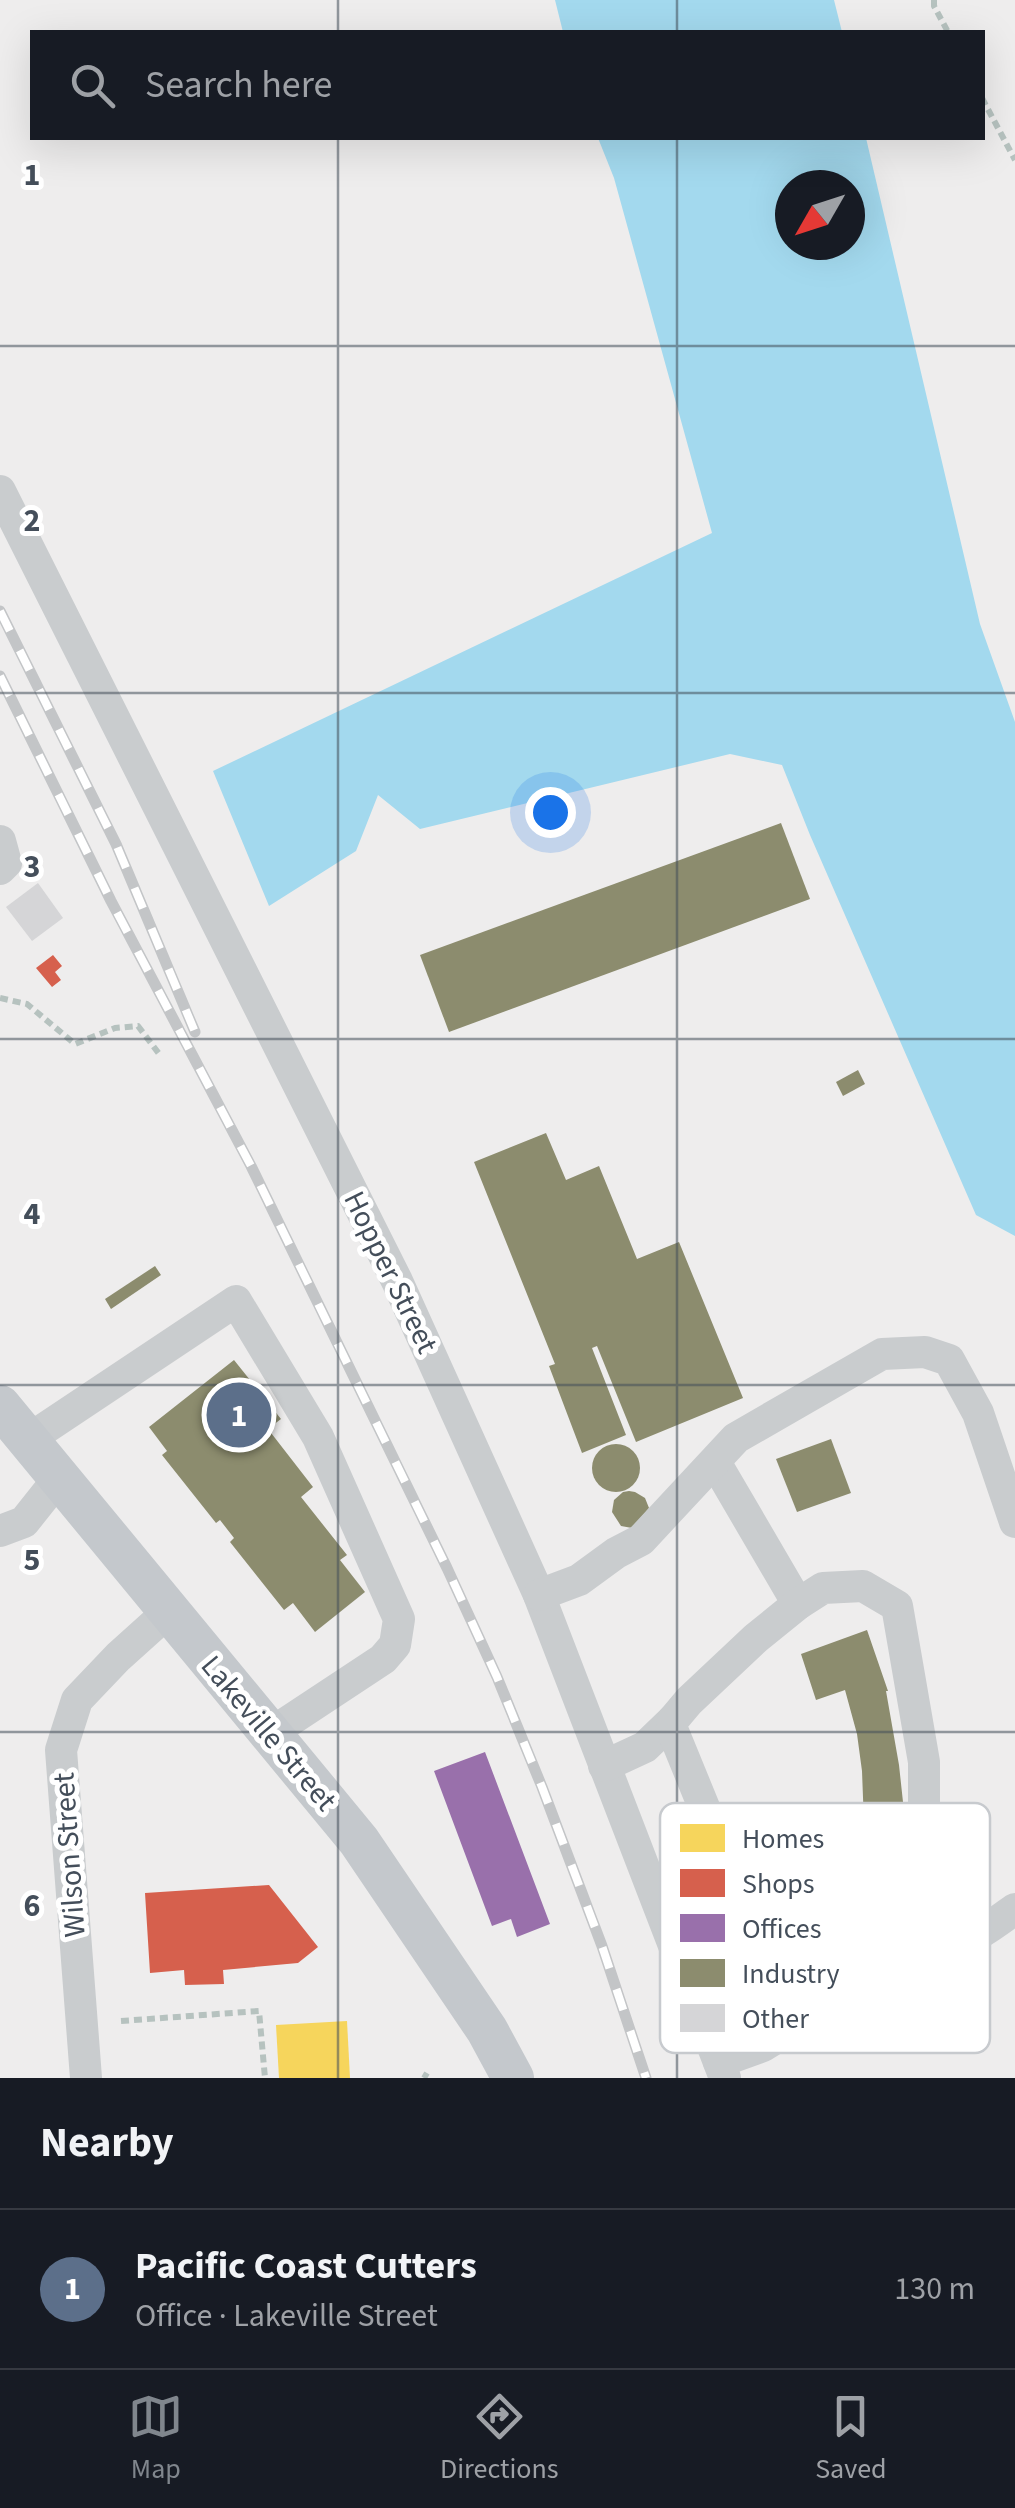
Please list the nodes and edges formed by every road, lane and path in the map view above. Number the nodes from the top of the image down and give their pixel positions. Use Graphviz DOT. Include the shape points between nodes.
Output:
graph roads {
  1 [pos="934,0"];
  2 [pos="947,30"];
  3 [pos="985,104"];
  4 [pos="1015,160"];
  5 [pos="0,492"];
  6 [pos="0,841"];
  7 [pos="0,869"];
  8 [pos="0,998"];
  9 [pos="160,1055"];
  10 [pos="0,1406"];
  11 [pos="29,1439"];
  12 [pos="715,1462"];
  13 [pos="60,1478"];
  14 [pos="1015,1522"];
  15 [pos="0,1532"];
  16 [pos="538,1595"];
  17 [pos="798,1604"];
  18 [pos="168,1612"];
  19 [pos="673,1720"];
  20 [pos="271,1733"];
  21 [pos="604,1766"];
  22 [pos="702,1803"];
  23 [pos="924,1803"];
  24 [pos="660,1907"];
  25 [pos="1015,1908"];
  26 [pos="990,1926"];
  27 [pos="121,2021"];
  28 [pos="751,2053"];
  29 [pos="722,2070"];
  30 [pos="86,2078"];
  31 [pos="264,2078"];
  32 [pos="513,2078"];
  1 -- 2 [label="path"];
  3 -- 4 [label="path"];
  5 -- 16 [label="street, Hopper Street" via="398,1281"];
  6 -- 7 [label="street" via="6,863"];
  8 -- 9 [label="path" via="26,1004 75,1044 138,1026"];
  10 -- 11 [label="main road, Lakeville Street"];
  11 -- 13 [label="main road, Lakeville Street"];
  11 -- 20 [label="street" via="236,1301 318,1437 399,1620 395,1645 383,1658"];
  12 -- 14 [label="street" via="736,1438 882,1354 925,1352 949,1360 978,1413"];
  12 -- 16 [label="street" via="641,1540 580,1580"];
  12 -- 17 [label="street"];
  13 -- 15 [label="street" via="24,1522"];
  13 -- 18 [label="main road, Lakeville Street"];
  16 -- 21 [label="street, Hopper Street"];
  17 -- 19 [label="street"];
  17 -- 23 [label="street" via="823,1588 863,1586 897,1606 924,1762"];
  18 -- 20 [label="main road, Lakeville Street"];
  18 -- 30 [label="street, Wilson Street" via="77,1700 61,1750"];
  19 -- 21 [label="street" via="645,1748"];
  19 -- 22 [label="street"];
  20 -- 32 [label="main road, Lakeville Street" via="358,1841"];
  21 -- 24 [label="street, Hopper Street"];
  25 -- 26 [label="street"];
  27 -- 31 [label="path" via="260,2012"];
  28 -- 29 [label="street"];
}
